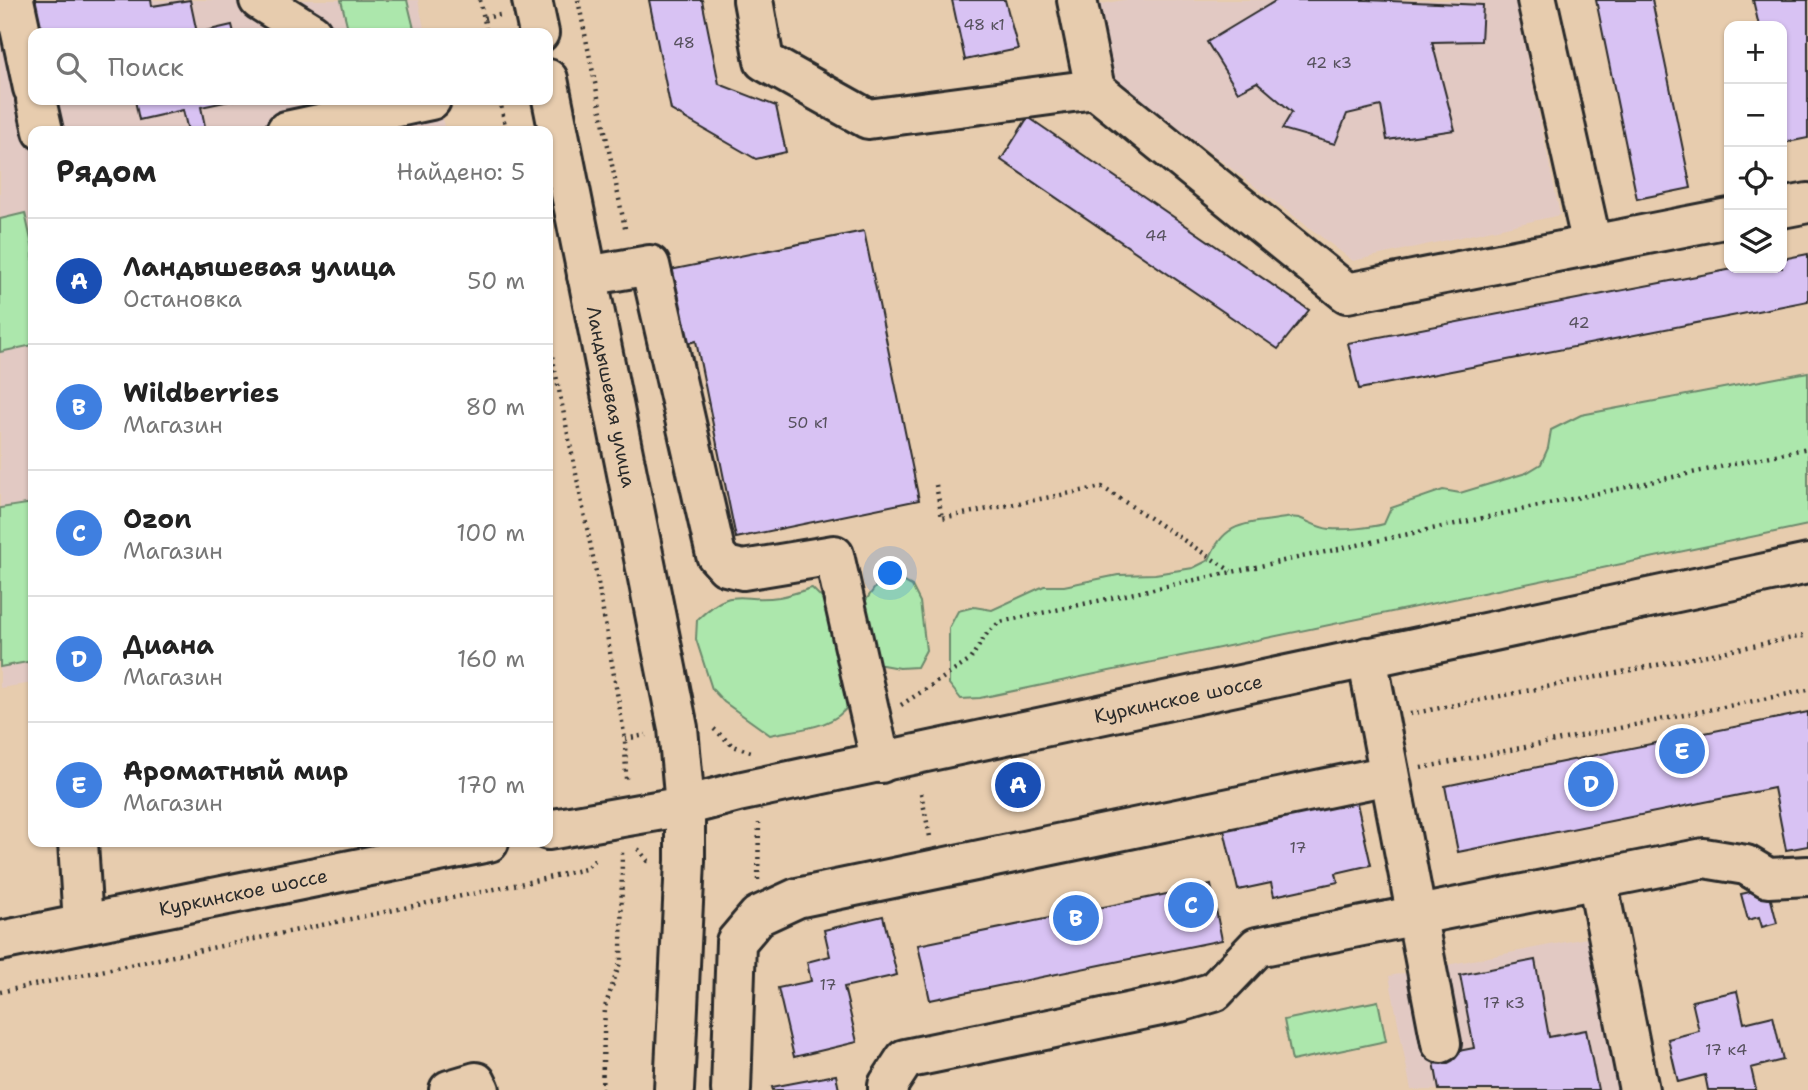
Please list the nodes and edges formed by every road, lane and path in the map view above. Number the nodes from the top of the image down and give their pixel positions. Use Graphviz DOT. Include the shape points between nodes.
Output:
graph roads {
  1 [pos="14,0"];
  2 [pos="259,0"];
  3 [pos="480,0"];
  4 [pos="532,0"];
  5 [pos="753,0"];
  6 [pos="1077,0"];
  7 [pos="1537,0"];
  8 [pos="304,28"];
  9 [pos="486,28"];
  10 [pos="538,28"];
  11 [pos="28,65"];
  12 [pos="1096,89"];
  13 [pos="553,104"];
  14 [pos="37,105"];
  15 [pos="501,105"];
  16 [pos="342,109"];
  17 [pos="424,111"];
  18 [pos="42,126"];
  19 [pos="299,126"];
  20 [pos="505,126"];
  21 [pos="1808,203"];
  22 [pos="1787,207"];
  23 [pos="1724,219"];
  24 [pos="1592,245"];
  25 [pos="587,276"];
  26 [pos="553,361"];
  27 [pos="1808,448"];
  28 [pos="936,485"];
  29 [pos="1808,564"];
  30 [pos="1232,571"];
  31 [pos="597,577"];
  32 [pos="1808,635"];
  33 [pos="1367,657"];
  34 [pos="1808,690"];
  35 [pos="1379,720"];
  36 [pos="678,728"];
  37 [pos="625,739"];
  38 [pos="876,746"];
  39 [pos="757,754"];
  40 [pos="1389,775"];
  41 [pos="921,793"];
  42 [pos="685,806"];
  43 [pos="759,811"];
  44 [pos="553,829"];
  45 [pos="930,834"];
  46 [pos="78,847"];
  47 [pos="465,847"];
  48 [pos="622,847"];
  49 [pos="601,854"];
  50 [pos="1808,876"];
  51 [pos="1597,879"];
  52 [pos="1416,915"];
  53 [pos="758,916"];
  54 [pos="83,925"];
  55 [pos="0,941"];
  56 [pos="0,992"];
  57 [pos="1441,1043"];
  58 [pos="449,1090"];
  59 [pos="480,1090"];
  60 [pos="603,1090"];
  61 [pos="674,1090"];
  62 [pos="730,1090"];
  63 [pos="888,1090"];
  64 [pos="1639,1090"];
  1 -- 11 [label="main road"];
  2 -- 8 [label="main road"];
  3 -- 9 [label="path"];
  4 -- 10 [label="main road"];
  5 -- 12 [label="main road" via="764,61 868,119"];
  6 -- 12 [label="main road"];
  7 -- 24 [label="main road"];
  12 -- 24 [label="main road" via="1348,293"];
  13 -- 25 [label="main road, Ландышевая улица"];
  14 -- 18 [label="main road"];
  15 -- 20 [label="path"];
  16 -- 17 [label="main road"];
  16 -- 19 [label="main road"];
  21 -- 22 [label="main road"];
  23 -- 24 [label="main road"];
  25 -- 36 [label="main road, Ландышевая улица"];
  25 -- 38 [label="main road" via="650,265 716,555 726,566 743,570 834,555"];
  26 -- 31 [label="path"];
  27 -- 30 [label="path"];
  28 -- 30 [label="path" via="942,518 1102,487"];
  29 -- 33 [label="main road, Куркинское шоссе"];
  30 -- 38 [label="path" via="1000,622 969,660 883,716"];
  32 -- 35 [label="path"];
  33 -- 35 [label="main road"];
  33 -- 38 [label="main road, Куркинское шоссе"];
  34 -- 40 [label="path"];
  35 -- 40 [label="main road"];
  36 -- 37 [label="path"];
  36 -- 39 [label="path" via="708,722 733,746"];
  36 -- 42 [label="main road, Ландышевая улица"];
  38 -- 42 [label="main road, Куркинское шоссе"];
  40 -- 52 [label="main road"];
  40 -- 53 [label="main road" via="797,898"];
  41 -- 45 [label="path"];
  42 -- 44 [label="main road, Куркинское шоссе"];
  42 -- 61 [label="main road, Ландышевая улица"];
  43 -- 53 [label="path"];
  46 -- 54 [label="main road"];
  47 -- 54 [label="main road, Куркинское шоссе"];
  48 -- 60 [label="path" via="621,960 605,1007"];
  49 -- 56 [label="path" via="585,869"];
  50 -- 51 [label="main road" via="1768,878 1746,865 1704,858"];
  51 -- 52 [label="main road"];
  51 -- 64 [label="main road"];
  52 -- 57 [label="main road"];
  52 -- 63 [label="main road" via="1258,947 1214,992 1180,1002 905,1059"];
  53 -- 62 [label="main road" via="736,942"];
  54 -- 55 [label="main road, Куркинское шоссе"];
  58 -- 59 [label="main road" via="476,1082"];
}
